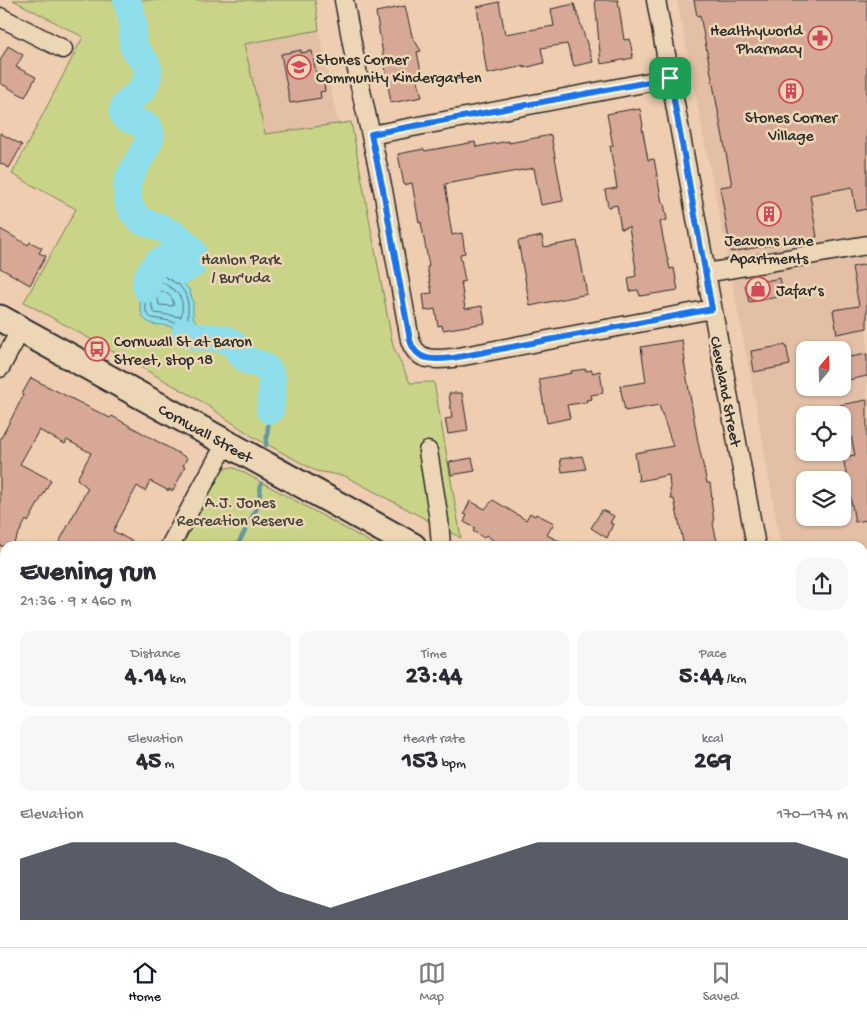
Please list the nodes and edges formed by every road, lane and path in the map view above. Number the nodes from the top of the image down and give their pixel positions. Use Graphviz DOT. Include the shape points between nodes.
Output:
graph roads {
  1 [pos="344,0"];
  2 [pos="656,0"];
  3 [pos="0,17"];
  4 [pos="63,49"];
  5 [pos="670,78"];
  6 [pos="371,134"];
  7 [pos="867,245"];
  8 [pos="706,273"];
  9 [pos="712,309"];
  10 [pos="10,324"];
  11 [pos="0,368"];
  12 [pos="226,443"];
  13 [pos="428,451"];
  14 [pos="173,541"];
  15 [pos="404,541"];
  16 [pos="441,541"];
  17 [pos="755,541"];
  1 -- 6 [label="street"];
  2 -- 5 [label="street, Cleveland Street"];
  3 -- 4 [label="street"];
  5 -- 6 [label="street"];
  5 -- 8 [label="street, Cleveland Street"];
  6 -- 9 [label="street" via="410,340 418,354 434,360 453,358"];
  7 -- 8 [label="street"];
  8 -- 9 [label="street, Cleveland Street"];
  9 -- 17 [label="street, Cleveland Street"];
  10 -- 11 [label="street"];
  10 -- 12 [label="main road, Cornwall Street"];
  12 -- 14 [label="street"];
  12 -- 15 [label="main road, Cornwall Street"];
  13 -- 16 [label="street"];
}
